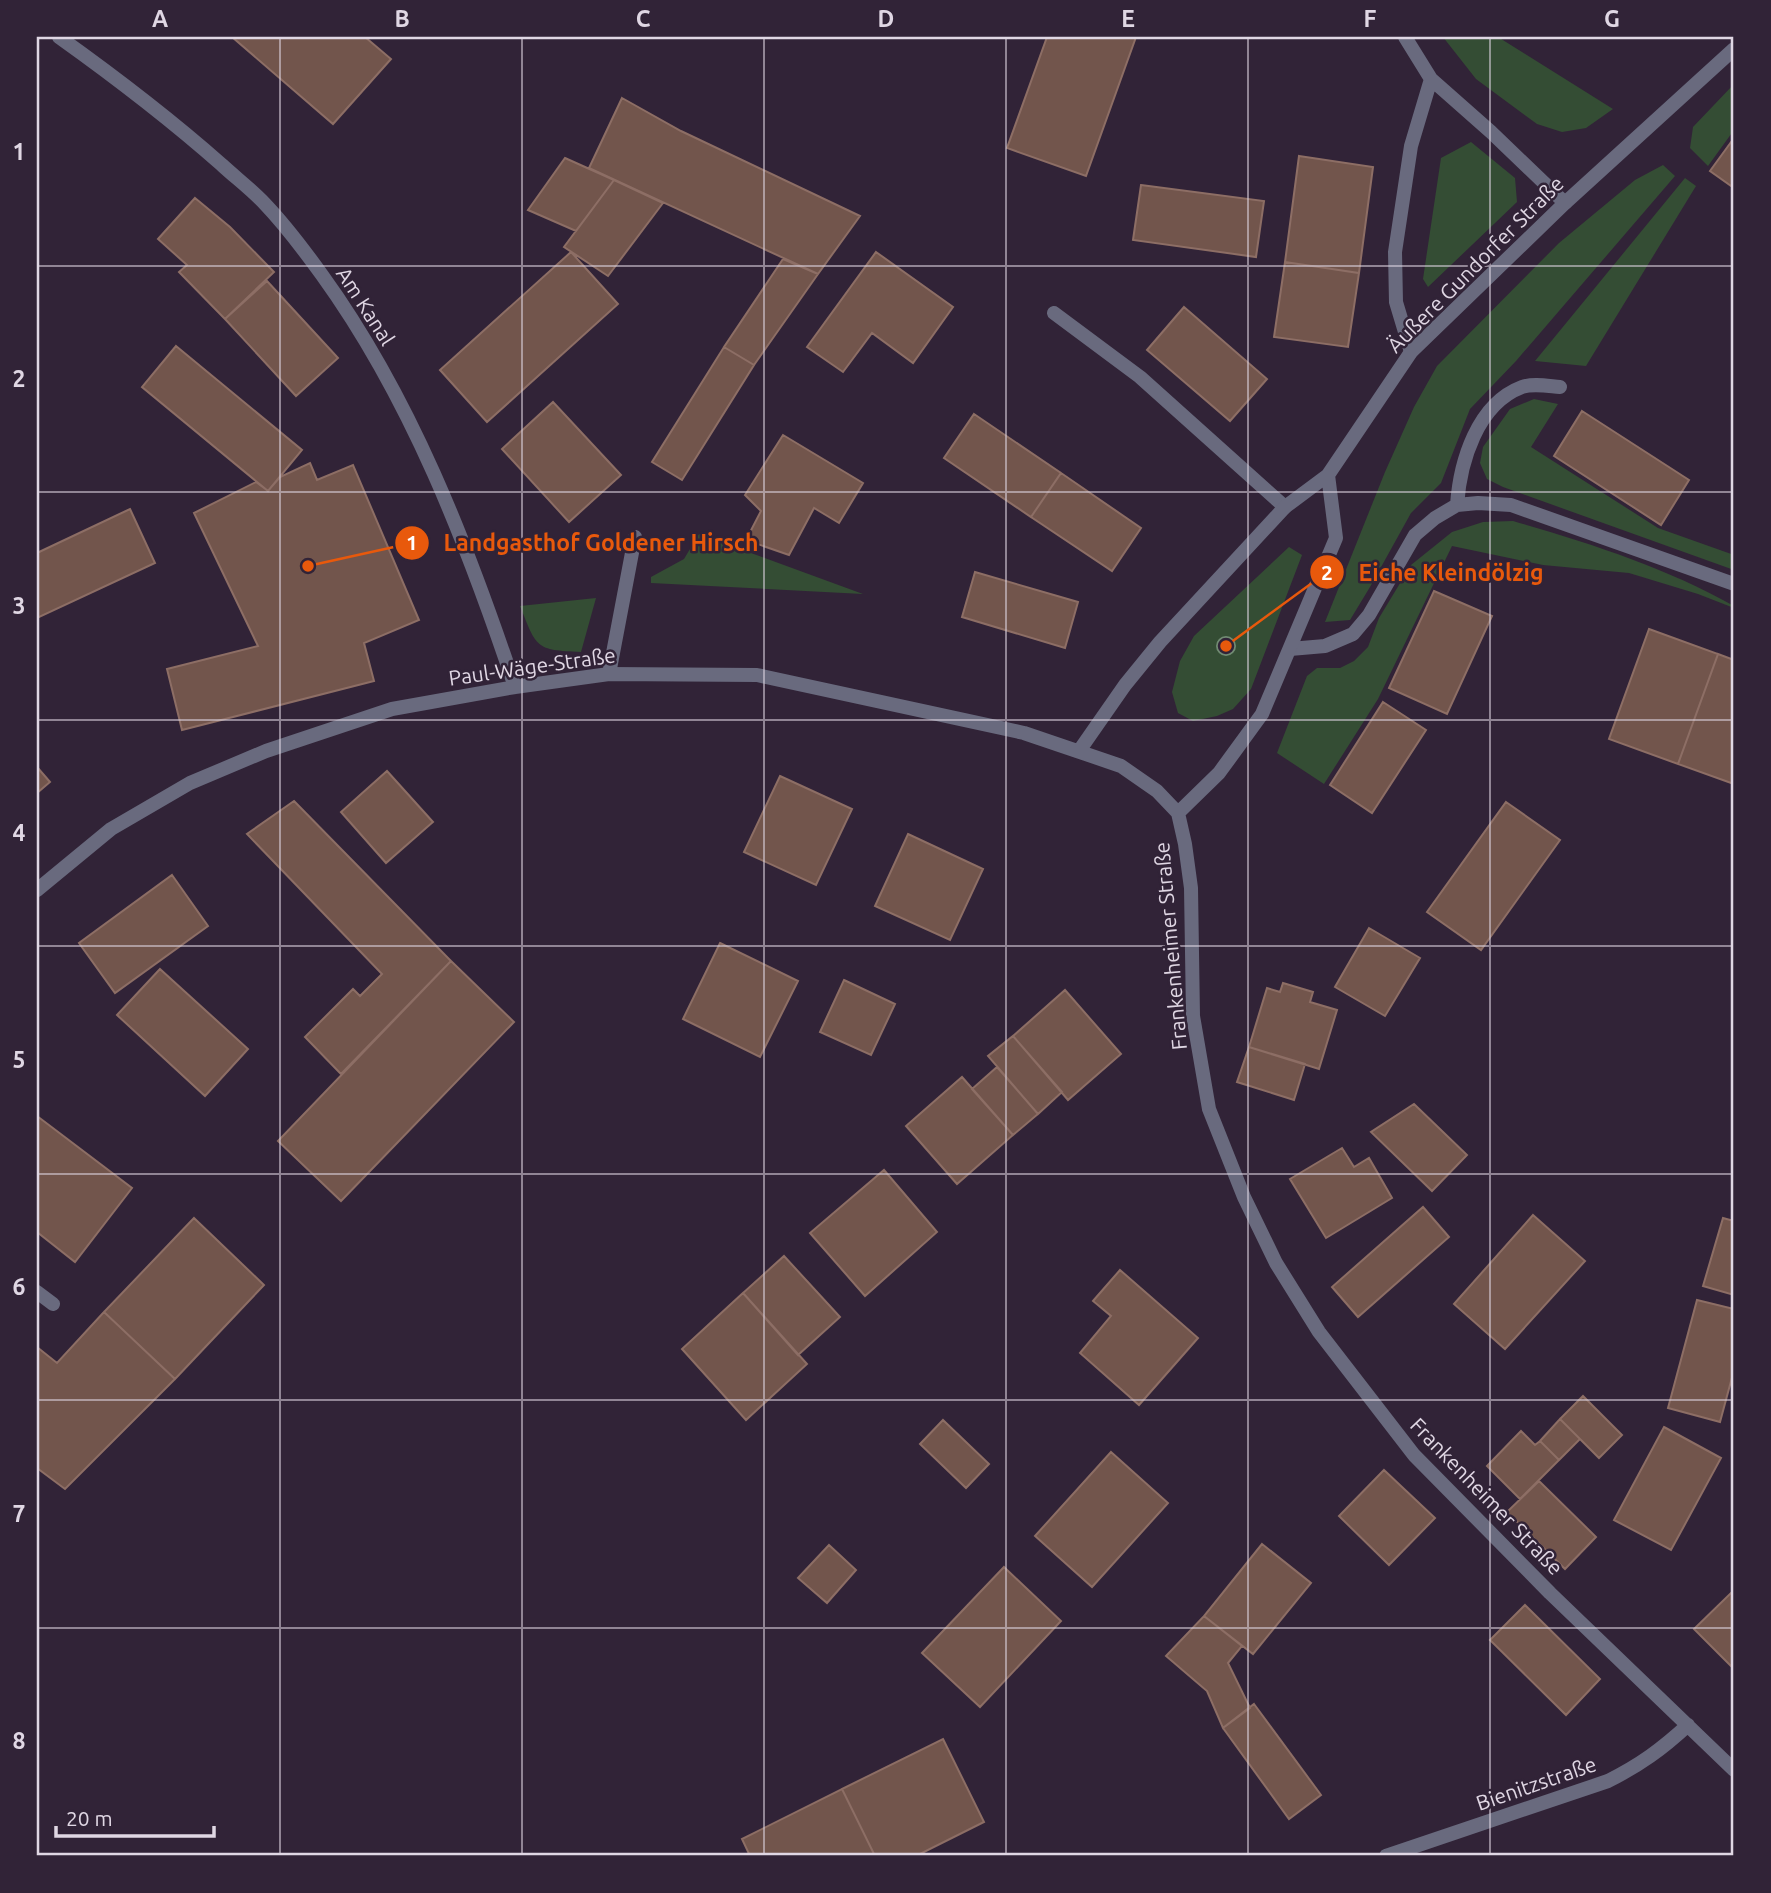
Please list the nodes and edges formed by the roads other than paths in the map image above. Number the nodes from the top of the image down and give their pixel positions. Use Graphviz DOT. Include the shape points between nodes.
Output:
graph roads {
  1 [pos="59,37"];
  2 [pos="1405,37"];
  3 [pos="1734,49"];
  4 [pos="1431,79"];
  5 [pos="1564,203"];
  6 [pos="1054,313"];
  7 [pos="1411,352"];
  8 [pos="1560,387"];
  9 [pos="1328,475"];
  10 [pos="1457,505"];
  11 [pos="1285,507"];
  12 [pos="635,537"];
  13 [pos="1734,584"];
  14 [pos="1290,649"];
  15 [pos="609,674"];
  16 [pos="515,687"];
  17 [pos="1079,751"];
  18 [pos="1178,813"];
  19 [pos="37,890"];
  20 [pos="37,1292"];
  21 [pos="53,1304"];
  22 [pos="1688,1725"];
  23 [pos="1734,1770"];
  24 [pos="1386,1856"];
  1 -- 16 [label="street, Am Kanal" via="183,131 265,204 345,306 390,384 437,482 486,600"];
  2 -- 4 [label="street"];
  3 -- 5 [label="street, Äußere Gundorfer Straße"];
  4 -- 5 [label="street"];
  4 -- 7 [label="street" via="1411,146 1395,252 1396,302"];
  5 -- 7 [label="street, Äußere Gundorfer Straße"];
  6 -- 11 [label="street" via="1140,377"];
  7 -- 9 [label="street, Äußere Gundorfer Straße"];
  8 -- 10 [label="street" via="1523,386 1483,419 1462,465"];
  9 -- 11 [label="street, Äußere Gundorfer Straße"];
  9 -- 14 [label="street, Frankenheimer Straße" via="1336,538"];
  10 -- 13 [label="street" via="1511,505"];
  10 -- 14 [label="street" via="1415,535 1353,634 1325,646"];
  11 -- 17 [label="street, Äußere Gundorfer Straße" via="1160,642"];
  12 -- 15 [label="street"];
  14 -- 18 [label="street, Frankenheimer Straße" via="1262,714 1219,773"];
  15 -- 16 [label="street, Paul-Wäge-Straße"];
  15 -- 17 [label="street, Paul-Wäge-Straße" via="757,675 1024,733"];
  16 -- 19 [label="street, Paul-Wäge-Straße" via="392,709 215,772 111,829"];
  17 -- 18 [label="street, Paul-Wäge-Straße" via="1121,766 1157,791"];
  18 -- 22 [label="street, Frankenheimer Straße" via="1191,888 1193,1016 1209,1110 1276,1263 1319,1332 1414,1455"];
  20 -- 21 [label="street"];
  22 -- 23 [label="street, Frankenheimer Straße"];
  22 -- 24 [label="street, Bienitzstraße" via="1641,1764 1608,1782"];
}
